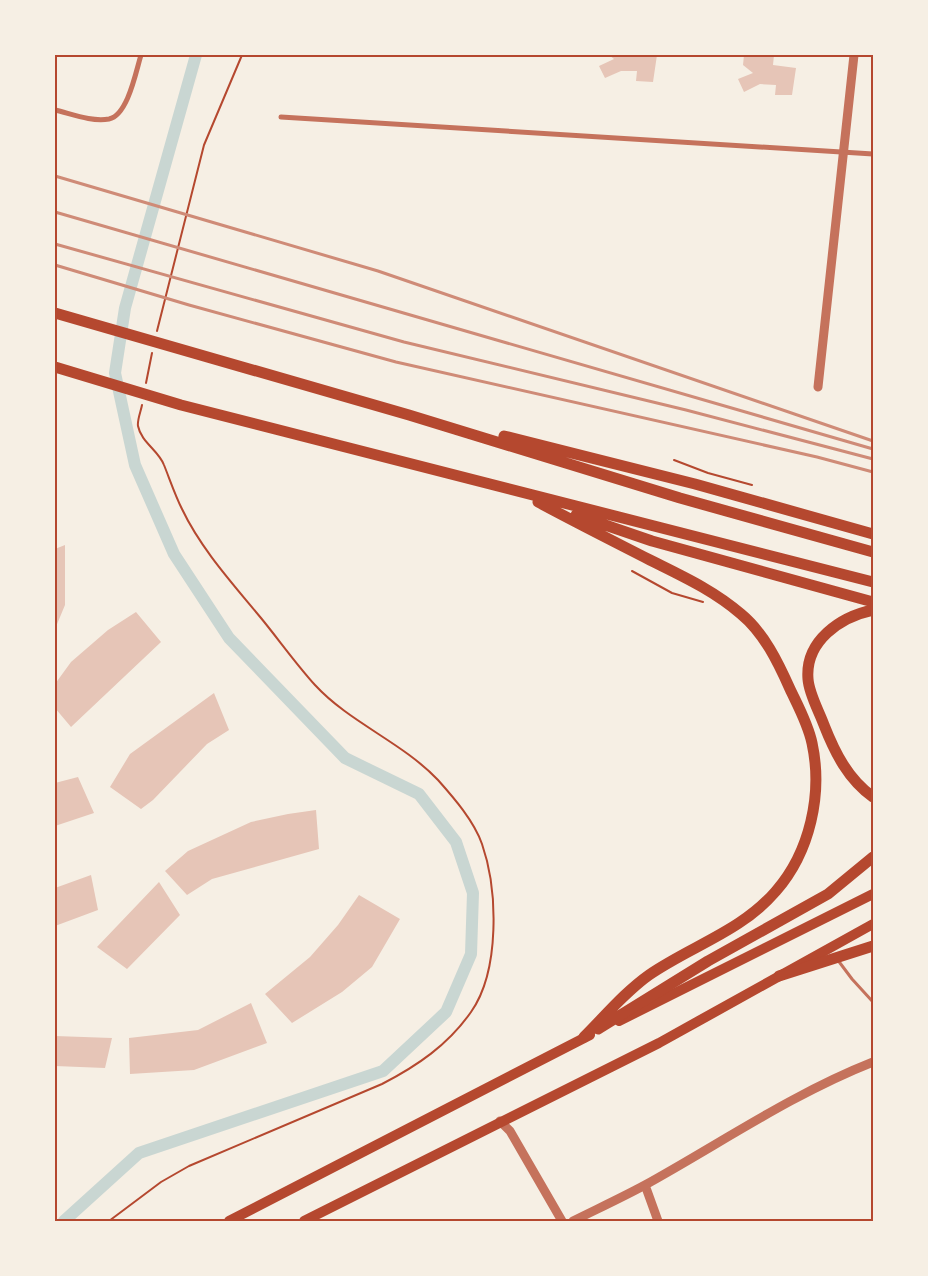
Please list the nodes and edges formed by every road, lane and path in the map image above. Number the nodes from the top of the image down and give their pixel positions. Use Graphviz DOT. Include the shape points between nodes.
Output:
graph roads {
  1 [pos="140,55"];
  2 [pos="242,55"];
  3 [pos="854,55"];
  4 [pos="55,110"];
  5 [pos="281,117"];
  6 [pos="845,152"];
  7 [pos="873,154"];
  8 [pos="60,315"];
  9 [pos="157,331"];
  10 [pos="153,350"];
  11 [pos="55,367"];
  12 [pos="818,387"];
  13 [pos="146,388"];
  14 [pos="144,397"];
  15 [pos="409,415"];
  16 [pos="674,460"];
  17 [pos="752,485"];
  18 [pos="519,493"];
  19 [pos="873,534"];
  20 [pos="873,552"];
  21 [pos="632,571"];
  22 [pos="873,582"];
  23 [pos="705,602"];
  24 [pos="873,602"];
  25 [pos="873,610"];
  26 [pos="873,797"];
  27 [pos="873,857"];
  28 [pos="873,894"];
  29 [pos="873,924"];
  30 [pos="873,946"];
  31 [pos="836,957"];
  32 [pos="779,976"];
  33 [pos="873,1002"];
  34 [pos="584,1037"];
  35 [pos="873,1062"];
  36 [pos="500,1121"];
  37 [pos="645,1185"];
  38 [pos="108,1221"];
  39 [pos="228,1221"];
  40 [pos="304,1221"];
  41 [pos="562,1221"];
  42 [pos="573,1221"];
  43 [pos="658,1221"];
  1 -- 4 [label="street" via="129,95 120,112 110,119"];
  2 -- 9 [label="path" via="204,145"];
  3 -- 6 [label="street"];
  5 -- 6 [label="street"];
  6 -- 7 [label="street"];
  6 -- 12 [label="street"];
  8 -- 15 [label="highway"];
  10 -- 13 [label="path"];
  11 -- 18 [label="highway" via="181,405"];
  14 -- 38 [label="path" via="138,425 163,462 182,510 204,545 316,685 330,699 412,758 437,780 466,816 482,843 494,894 494,936 484,986 472,1010 439,1049 382,1084 190,1166 161,1182"];
  15 -- 19 [label="highway" via="580,454"];
  15 -- 20 [label="highway" via="672,496"];
  16 -- 17 [label="path"];
  18 -- 22 [label="highway"];
  18 -- 24 [label="highway" via="652,542"];
  18 -- 34 [label="highway" via="707,588 742,615 761,636 781,668 812,742 815,764 813,811 807,838 777,890 752,916 650,975 628,992"];
  21 -- 23 [label="path" via="672,594"];
  25 -- 26 [label="highway" via="834,626 823,636 814,650 808,679 836,754 855,782"];
  27 -- 34 [label="highway" via="828,894 708,961"];
  28 -- 34 [label="main road" via="686,990"];
  29 -- 32 [label="main road"];
  30 -- 31 [label="highway"];
  31 -- 32 [label="highway"];
  31 -- 33 [label="lane"];
  32 -- 36 [label="main road" via="658,1043"];
  34 -- 39 [label="main road"];
  35 -- 37 [label="street" via="797,1098"];
  36 -- 40 [label="main road"];
  36 -- 41 [label="street" via="510,1131"];
  37 -- 42 [label="street"];
  37 -- 43 [label="street"];
}
